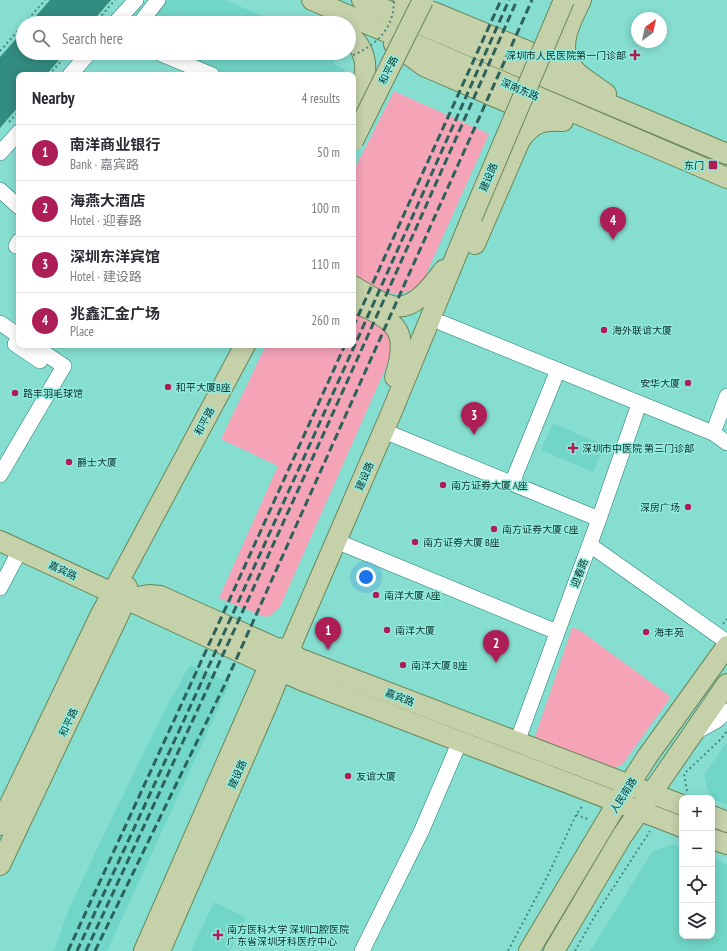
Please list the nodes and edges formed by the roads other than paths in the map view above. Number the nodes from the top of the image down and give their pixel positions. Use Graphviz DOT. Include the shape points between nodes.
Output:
graph roads {
  1 [pos="136,0"];
  2 [pos="158,0"];
  3 [pos="298,0"];
  4 [pos="312,0"];
  5 [pos="362,0"];
  6 [pos="394,0"];
  7 [pos="423,0"];
  8 [pos="564,0"];
  9 [pos="581,0"];
  10 [pos="121,16"];
  11 [pos="146,16"];
  12 [pos="324,16"];
  13 [pos="350,16"];
  14 [pos="356,19"];
  15 [pos="366,23"];
  16 [pos="356,42"];
  17 [pos="83,60"];
  18 [pos="176,60"];
  19 [pos="73,72"];
  20 [pos="205,72"];
  21 [pos="578,74"];
  22 [pos="356,101"];
  23 [pos="634,114"];
  24 [pos="563,121"];
  25 [pos="617,131"];
  26 [pos="16,135"];
  27 [pos="356,135"];
  28 [pos="0,153"];
  29 [pos="727,154"];
  30 [pos="727,178"];
  31 [pos="0,190"];
  32 [pos="16,204"];
  33 [pos="457,253"];
  34 [pos="356,288"];
  35 [pos="356,302"];
  36 [pos="442,322"];
  37 [pos="0,323"];
  38 [pos="16,339"];
  39 [pos="27,348"];
  40 [pos="37,348"];
  41 [pos="243,348"];
  42 [pos="558,370"];
  43 [pos="59,374"];
  44 [pos="727,396"];
  45 [pos="639,404"];
  46 [pos="387,423"];
  47 [pos="713,433"];
  48 [pos="727,443"];
  49 [pos="375,452"];
  50 [pos="0,475"];
  51 [pos="512,483"];
  52 [pos="599,519"];
  53 [pos="0,530"];
  54 [pos="0,541"];
  55 [pos="336,542"];
  56 [pos="590,545"];
  57 [pos="20,550"];
  58 [pos="0,588"];
  59 [pos="119,591"];
  60 [pos="557,632"];
  61 [pos="727,642"];
  62 [pos="291,645"];
  63 [pos="727,646"];
  64 [pos="257,666"];
  65 [pos="281,670"];
  66 [pos="727,684"];
  67 [pos="727,711"];
  68 [pos="692,734"];
  69 [pos="460,741"];
  70 [pos="517,742"];
  71 [pos="629,784"];
  72 [pos="651,793"];
  73 [pos="679,798"];
  74 [pos="618,802"];
  75 [pos="638,810"];
  76 [pos="715,817"];
  77 [pos="727,822"];
  78 [pos="0,825"];
  79 [pos="679,826"];
  80 [pos="715,840"];
  81 [pos="727,844"];
  82 [pos="0,865"];
  83 [pos="144,951"];
  84 [pos="160,951"];
  85 [pos="362,951"];
  86 [pos="529,951"];
  87 [pos="554,951"];
  1 -- 10 [label="street"];
  2 -- 11 [label="street"];
  3 -- 12 [label="main road"];
  4 -- 13 [label="main road, 深南东路"];
  5 -- 23 [label="main road, 深南东路"];
  6 -- 21 [label="main road" via="433,12"];
  7 -- 27 [label="main road, 和平路, bridge"];
  8 -- 33 [label="main road, 建设路, bridge"];
  9 -- 21 [label="main road" via="569,28 565,50 569,64"];
  14 -- 15 [label="main road, 深南东路"];
  15 -- 24 [label="main road" via="424,66 535,114"];
  15 -- 25 [label="main road, 深南东路"];
  16 -- 22 [label="main road" via="365,59 366,70"];
  17 -- 19 [label="street"];
  18 -- 20 [label="street"];
  21 -- 23 [label="main road"];
  23 -- 29 [label="main road, 深南东路"];
  24 -- 25 [label="main road"];
  24 -- 36 [label="main road" via="550,120 536,124 520,140"];
  25 -- 30 [label="main road, 深南东路"];
  26 -- 28 [label="street"];
  31 -- 32 [label="street"];
  33 -- 34 [label="main road" via="422,295 405,306 394,306"];
  33 -- 46 [label="main road, 建设路"];
  35 -- 49 [label="main road" via="385,317 394,325 401,341 399,366 380,426"];
  36 -- 42 [label="street"];
  36 -- 46 [label="main road" via="428,352"];
  37 -- 38 [label="street"];
  39 -- 43 [label="street"];
  40 -- 43 [label="street" via="64,366"];
  41 -- 59 [label="main road, 和平路"];
  42 -- 45 [label="street"];
  42 -- 51 [label="street"];
  43 -- 50 [label="street"];
  44 -- 47 [label="street"];
  45 -- 47 [label="street"];
  45 -- 52 [label="street, 迎春路"];
  46 -- 49 [label="main road, 建设路"];
  46 -- 51 [label="street"];
  47 -- 48 [label="street"];
  49 -- 55 [label="main road, 建设路"];
  51 -- 52 [label="street"];
  52 -- 56 [label="street, 迎春路"];
  53 -- 59 [label="main road, 嘉宾路"];
  54 -- 57 [label="main road, 嘉宾路"];
  55 -- 60 [label="street"];
  55 -- 62 [label="main road, 建设路"];
  56 -- 60 [label="street, 迎春路"];
  56 -- 61 [label="street"];
  57 -- 58 [label="street"];
  57 -- 59 [label="main road, 嘉宾路"];
  59 -- 62 [label="main road" via="143,596 160,596 276,648 285,649"];
  59 -- 64 [label="main road, 嘉宾路"];
  59 -- 78 [label="main road, 和平路" via="96,624"];
  59 -- 82 [label="main road, 和平路"];
  60 -- 70 [label="street, 迎春路"];
  62 -- 65 [label="main road, 建设路"];
  62 -- 70 [label="main road, 嘉宾路" via="292,653 298,658"];
  63 -- 71 [label="main road, 人民南路"];
  64 -- 65 [label="main road, 嘉宾路"];
  64 -- 83 [label="main road, 建设路" via="265,664 266,670 260,688"];
  65 -- 69 [label="main road, 嘉宾路"];
  65 -- 84 [label="main road, 建设路"];
  66 -- 68 [label="main road"];
  67 -- 68 [label="street" via="716,721"];
  68 -- 72 [label="main road"];
  69 -- 74 [label="main road, 嘉宾路"];
  69 -- 85 [label="street" via="421,832"];
  70 -- 71 [label="main road, 嘉宾路"];
  71 -- 72 [label="main road, 嘉宾路"];
  71 -- 74 [label="main road, 人民南路"];
  72 -- 73 [label="main road, 嘉宾路"];
  72 -- 75 [label="main road"];
  74 -- 75 [label="main road, 嘉宾路"];
  74 -- 86 [label="main road, 人民南路"];
  75 -- 79 [label="main road, 嘉宾路"];
  75 -- 87 [label="main road"];
  76 -- 77 [label="main road"];
  80 -- 81 [label="main road"];
}
